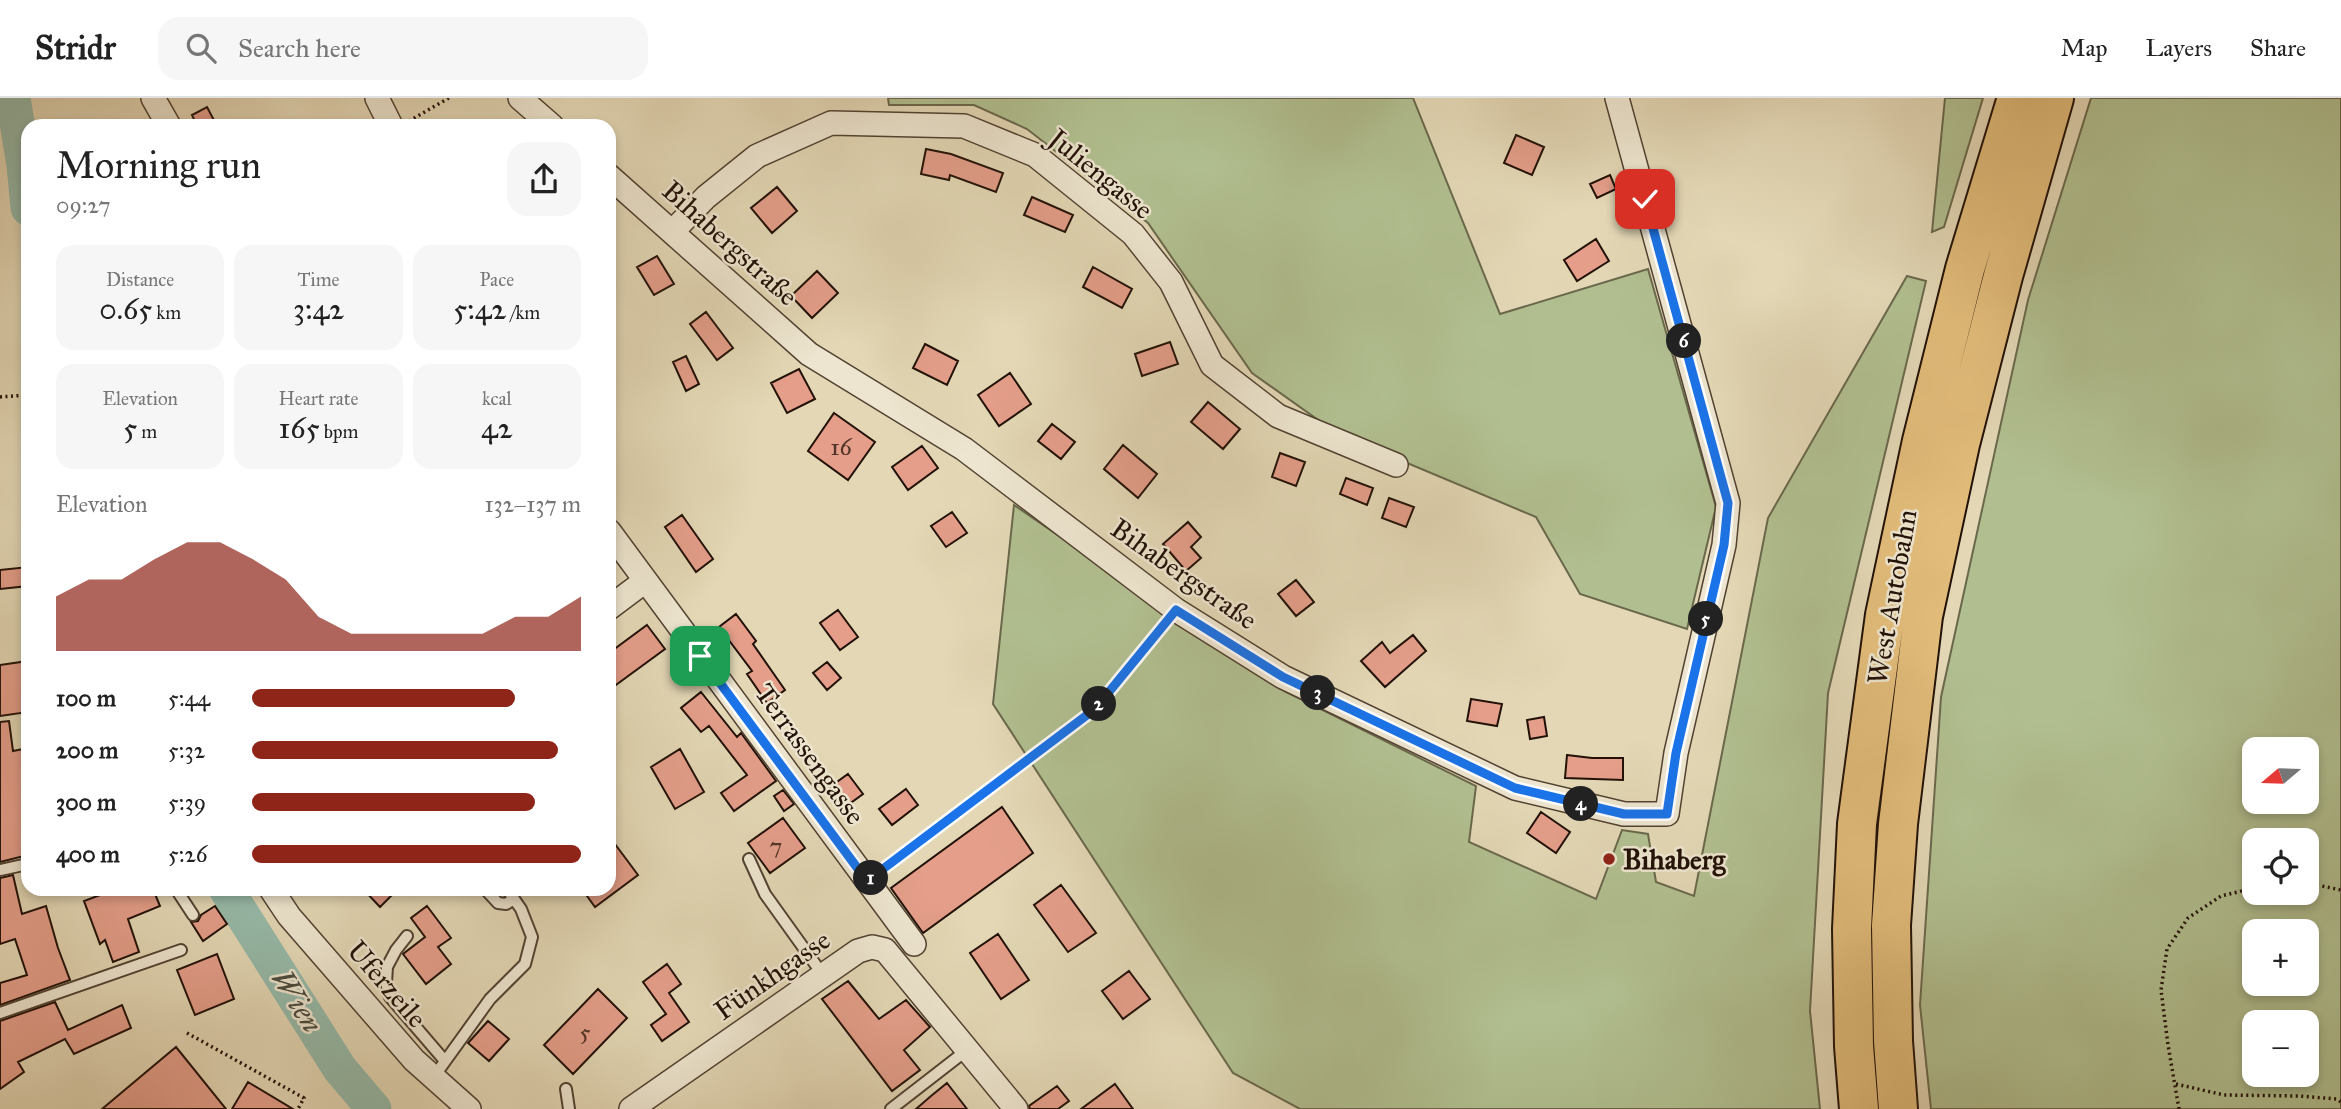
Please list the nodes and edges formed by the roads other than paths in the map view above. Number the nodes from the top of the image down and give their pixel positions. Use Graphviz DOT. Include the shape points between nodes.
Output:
graph roads {
  1 [pos="153,98"];
  2 [pos="377,98"];
  3 [pos="520,98"];
  4 [pos="1617,98"];
  5 [pos="2017,98"];
  6 [pos="2054,98"];
  7 [pos="165,119"];
  8 [pos="395,119"];
  9 [pos="544,119"];
  10 [pos="616,182"];
  11 [pos="672,233"];
  12 [pos="1396,465"];
  13 [pos="616,541"];
  14 [pos="645,580"];
  15 [pos="616,603"];
  16 [pos="749,859"];
  17 [pos="21,866"];
  18 [pos="0,870"];
  19 [pos="181,896"];
  20 [pos="276,896"];
  21 [pos="492,896"];
  22 [pos="510,896"];
  23 [pos="512,896"];
  24 [pos="193,915"];
  25 [pos="407,936"];
  26 [pos="915,944"];
  27 [pos="181,950"];
  28 [pos="822,975"];
  29 [pos="0,1013"];
  30 [pos="967,1049"];
  31 [pos="439,1069"];
  32 [pos="566,1089"];
  33 [pos="470,1109"];
  34 [pos="569,1109"];
  35 [pos="631,1109"];
  36 [pos="891,1109"];
  37 [pos="1016,1109"];
  38 [pos="1859,1109"];
  39 [pos="1898,1109"];
  1 -- 7 [label="street"];
  2 -- 8 [label="street"];
  3 -- 9 [label="street"];
  4 -- 11 [label="street, Bihabergstraße" via="1728,503 1724,545 1676,753 1667,814 1624,814 1515,788 1283,677 1176,610 964,449 809,354"];
  5 -- 38 [label="highway, West Autobahn" via="1965,269 1885,615 1856,837 1852,929"];
  6 -- 39 [label="highway, West Autobahn" via="1960,444 1923,616 1891,925"];
  10 -- 11 [label="street, Bihabergstraße"];
  11 -- 12 [label="street, Juliengasse" via="706,197 757,156 831,123 964,126 1035,155 1133,234 1171,282 1212,365 1278,416"];
  13 -- 14 [label="street, Terrassengasse"];
  14 -- 15 [label="street"];
  14 -- 26 [label="street, Terrassengasse"];
  16 -- 28 [label="lane" via="765,894"];
  17 -- 18 [label="lane"];
  19 -- 24 [label="lane"];
  20 -- 31 [label="street, Uferzeile" via="414,1060"];
  21 -- 22 [label="lane" via="506,904"];
  23 -- 31 [label="lane" via="532,937 525,964 490,999"];
  25 -- 31 [label="lane" via="387,967 386,983 390,997"];
  27 -- 29 [label="lane"];
  28 -- 30 [label="street, Fünkhgasse" via="858,951 885,950"];
  28 -- 35 [label="street, Fünkhgasse"];
  30 -- 36 [label="lane"];
  30 -- 37 [label="street, Fünkhgasse"];
  31 -- 33 [label="street, Uferzeile"];
  32 -- 34 [label="lane"];
}
